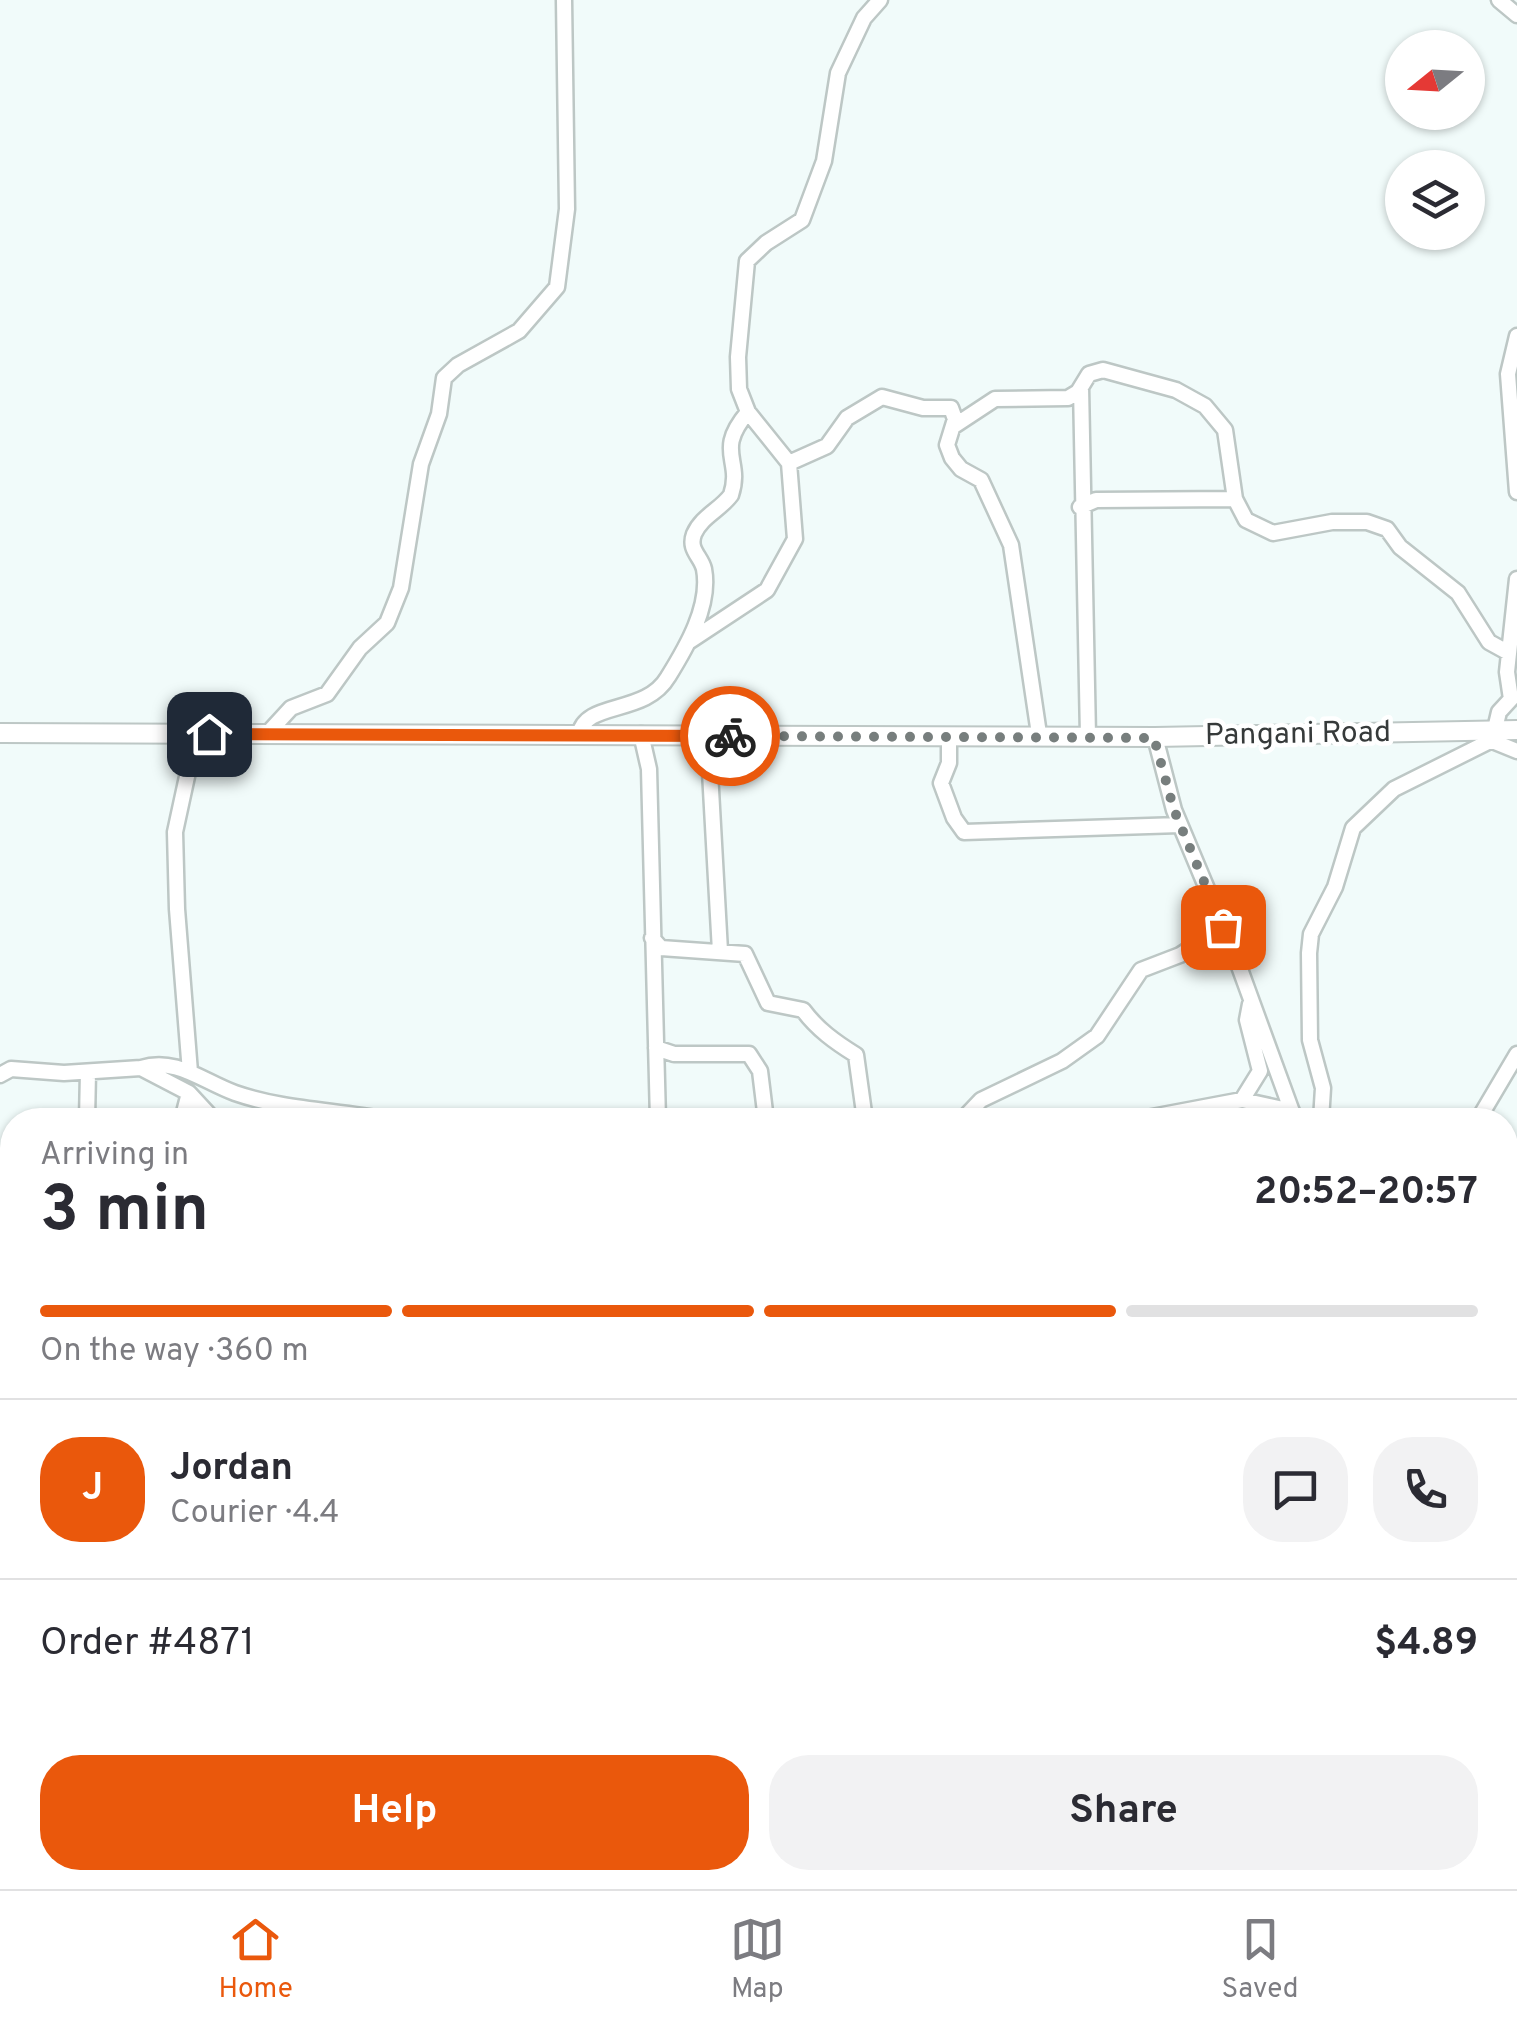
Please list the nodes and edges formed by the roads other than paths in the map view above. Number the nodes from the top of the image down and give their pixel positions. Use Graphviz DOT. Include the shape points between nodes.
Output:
graph roads {
  1 [pos="564,0"];
  2 [pos="880,0"];
  3 [pos="1499,0"];
  4 [pos="1517,16"];
  5 [pos="1517,336"];
  6 [pos="1081,387"];
  7 [pos="748,412"];
  8 [pos="954,426"];
  9 [pos="789,463"];
  10 [pos="1517,492"];
  11 [pos="1235,499"];
  12 [pos="1080,507"];
  13 [pos="1517,579"];
  14 [pos="690,641"];
  15 [pos="1509,653"];
  16 [pos="1517,730"];
  17 [pos="0,733"];
  18 [pos="268,733"];
  19 [pos="181,734"];
  20 [pos="641,734"];
  21 [pos="1038,734"];
  22 [pos="580,735"];
  23 [pos="1494,735"];
  24 [pos="708,736"];
  25 [pos="1088,736"];
  26 [pos="949,737"];
  27 [pos="1154,738"];
  28 [pos="1517,751"];
  29 [pos="1180,825"];
  30 [pos="1223,927"];
  31 [pos="652,938"];
  32 [pos="720,951"];
  33 [pos="1251,1001"];
  34 [pos="656,1048"];
  35 [pos="1517,1054"];
  36 [pos="141,1068"];
  37 [pos="4,1071"];
  38 [pos="88,1072"];
  39 [pos="190,1072"];
  40 [pos="189,1093"];
  41 [pos="1242,1100"];
  42 [pos="87,1108"];
  43 [pos="185,1108"];
  44 [pos="203,1108"];
  45 [pos="301,1108"];
  46 [pos="658,1108"];
  47 [pos="765,1108"];
  48 [pos="863,1108"];
  49 [pos="973,1108"];
  50 [pos="1200,1108"];
  51 [pos="1271,1108"];
  52 [pos="1291,1108"];
  53 [pos="1321,1108"];
  54 [pos="1485,1108"];
  1 -- 18 [label="street" via="567,209 557,286 519,330 444,378 440,414 420,464 405,571 386,623 327,694 291,708"];
  2 -- 7 [label="street" via="864,18 838,74 826,151 802,220 748,261 737,373"];
  3 -- 4 [label="street"];
  5 -- 10 [label="street" via="1508,374"];
  6 -- 8 [label="street" via="1051,401 990,401"];
  6 -- 11 [label="street" via="1102,370 1193,397 1225,430"];
  6 -- 12 [label="street"];
  7 -- 9 [label="street"];
  7 -- 14 [label="street" via="730,442 731,495 694,534 704,572"];
  8 -- 9 [label="street" via="951,408 882,397 847,418 827,446"];
  8 -- 21 [label="street" via="948,441 952,458 981,480 1011,545"];
  9 -- 14 [label="street" via="795,539 774,581"];
  11 -- 12 [label="street" via="1096,500"];
  11 -- 15 [label="street" via="1246,520 1273,533 1332,522 1387,529 1458,593 1488,642"];
  12 -- 25 [label="street"];
  13 -- 15 [label="street"];
  14 -- 22 [label="street" via="656,693 590,715"];
  15 -- 23 [label="street" via="1511,698 1498,714"];
  16 -- 23 [label="main road, Pangani Road"];
  17 -- 19 [label="main road, Pangani Road"];
  18 -- 19 [label="main road, Pangani Road"];
  18 -- 22 [label="main road, Pangani Road"];
  19 -- 39 [label="street" via="188,772 176,832 176,908"];
  20 -- 22 [label="main road, Pangani Road"];
  20 -- 24 [label="main road, Pangani Road"];
  20 -- 31 [label="street" via="648,769"];
  21 -- 25 [label="main road, Pangani Road"];
  21 -- 26 [label="main road, Pangani Road"];
  23 -- 27 [label="main road, Pangani Road"];
  23 -- 28 [label="street"];
  23 -- 53 [label="street" via="1394,790 1354,828 1311,934 1310,1040"];
  24 -- 26 [label="main road, Pangani Road"];
  24 -- 32 [label="street"];
  25 -- 27 [label="main road, Pangani Road"];
  26 -- 29 [label="street" via="942,783 964,832"];
  27 -- 29 [label="street"];
  29 -- 30 [label="street"];
  30 -- 33 [label="street"];
  30 -- 49 [label="street" via="1141,970 1098,1036"];
  31 -- 32 [label="street" via="661,948"];
  31 -- 34 [label="street"];
  32 -- 48 [label="street" via="748,957 768,1003 803,1010 814,1028 856,1055"];
  33 -- 41 [label="street" via="1247,1020 1260,1071"];
  33 -- 52 [label="street"];
  34 -- 46 [label="street"];
  34 -- 47 [label="street" via="748,1054 760,1071"];
  35 -- 54 [label="street"];
  36 -- 38 [label="street"];
  36 -- 39 [label="street" via="157,1063"];
  36 -- 40 [label="street"];
  37 -- 38 [label="street"];
  38 -- 42 [label="street"];
  39 -- 45 [label="street" via="234,1092"];
  40 -- 43 [label="street"];
  40 -- 44 [label="street"];
  41 -- 50 [label="street"];
  41 -- 51 [label="street"];
}
